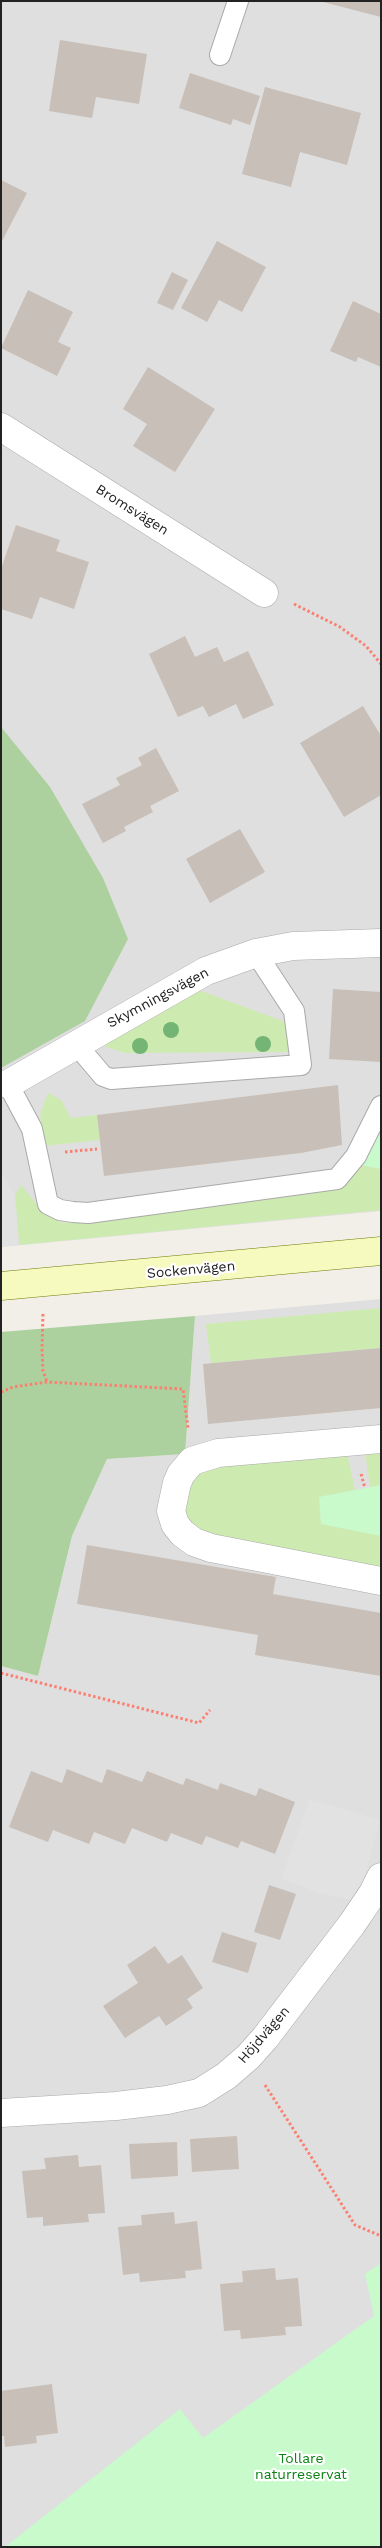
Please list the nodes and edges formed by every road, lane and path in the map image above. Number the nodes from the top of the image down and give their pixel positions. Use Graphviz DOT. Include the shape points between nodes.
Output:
graph roads {
  1 [pos="238,1"];
  2 [pos="220,55"];
  3 [pos="1,427"];
  4 [pos="264,593"];
  5 [pos="381,664"];
  6 [pos="381,943"];
  7 [pos="256,953"];
  8 [pos="76,1044"];
  9 [pos="8,1084"];
  10 [pos="381,1106"];
  11 [pos="381,1251"];
  12 [pos="1,1286"];
  13 [pos="44,1311"];
  14 [pos="47,1382"];
  15 [pos="1,1392"];
  16 [pos="381,1439"];
  17 [pos="192,1461"];
  18 [pos="381,1581"];
  19 [pos="1,1674"];
  20 [pos="210,1710"];
  21 [pos="381,1877"];
  22 [pos="248,2057"];
  23 [pos="1,2113"];
  24 [pos="381,2236"];
  1 -- 2 [label="lane"];
  3 -- 4 [label="street, Bromsvägen"];
  4 -- 5 [label="path" via="310,610 340,627 366,646"];
  6 -- 7 [label="street, Skymningsvägen" via="293,946"];
  7 -- 8 [label="street, Skymningsvägen" via="206,971"];
  7 -- 8 [label="lane" via="294,1010 301,1065 111,1079 102,1076"];
  8 -- 9 [label="street, Skymningsvägen"];
  9 -- 10 [label="lane" via="32,1129 48,1204 60,1210 88,1213 337,1179 356,1156"];
  11 -- 12 [label="street, Sockenvägen"];
  13 -- 14 [label="path" via="42,1348"];
  14 -- 15 [label="path"];
  14 -- 17 [label="path" via="183,1389"];
  16 -- 17 [label="street" via="218,1453"];
  17 -- 18 [label="street" via="177,1483 171,1512 175,1524 194,1542"];
  19 -- 20 [label="path" via="199,1724"];
  21 -- 22 [label="street, Höjdvägen" via="352,1924"];
  22 -- 23 [label="street, Höjdvägen" via="199,2093 124,2105"];
  22 -- 24 [label="path" via="355,2225"];
}
